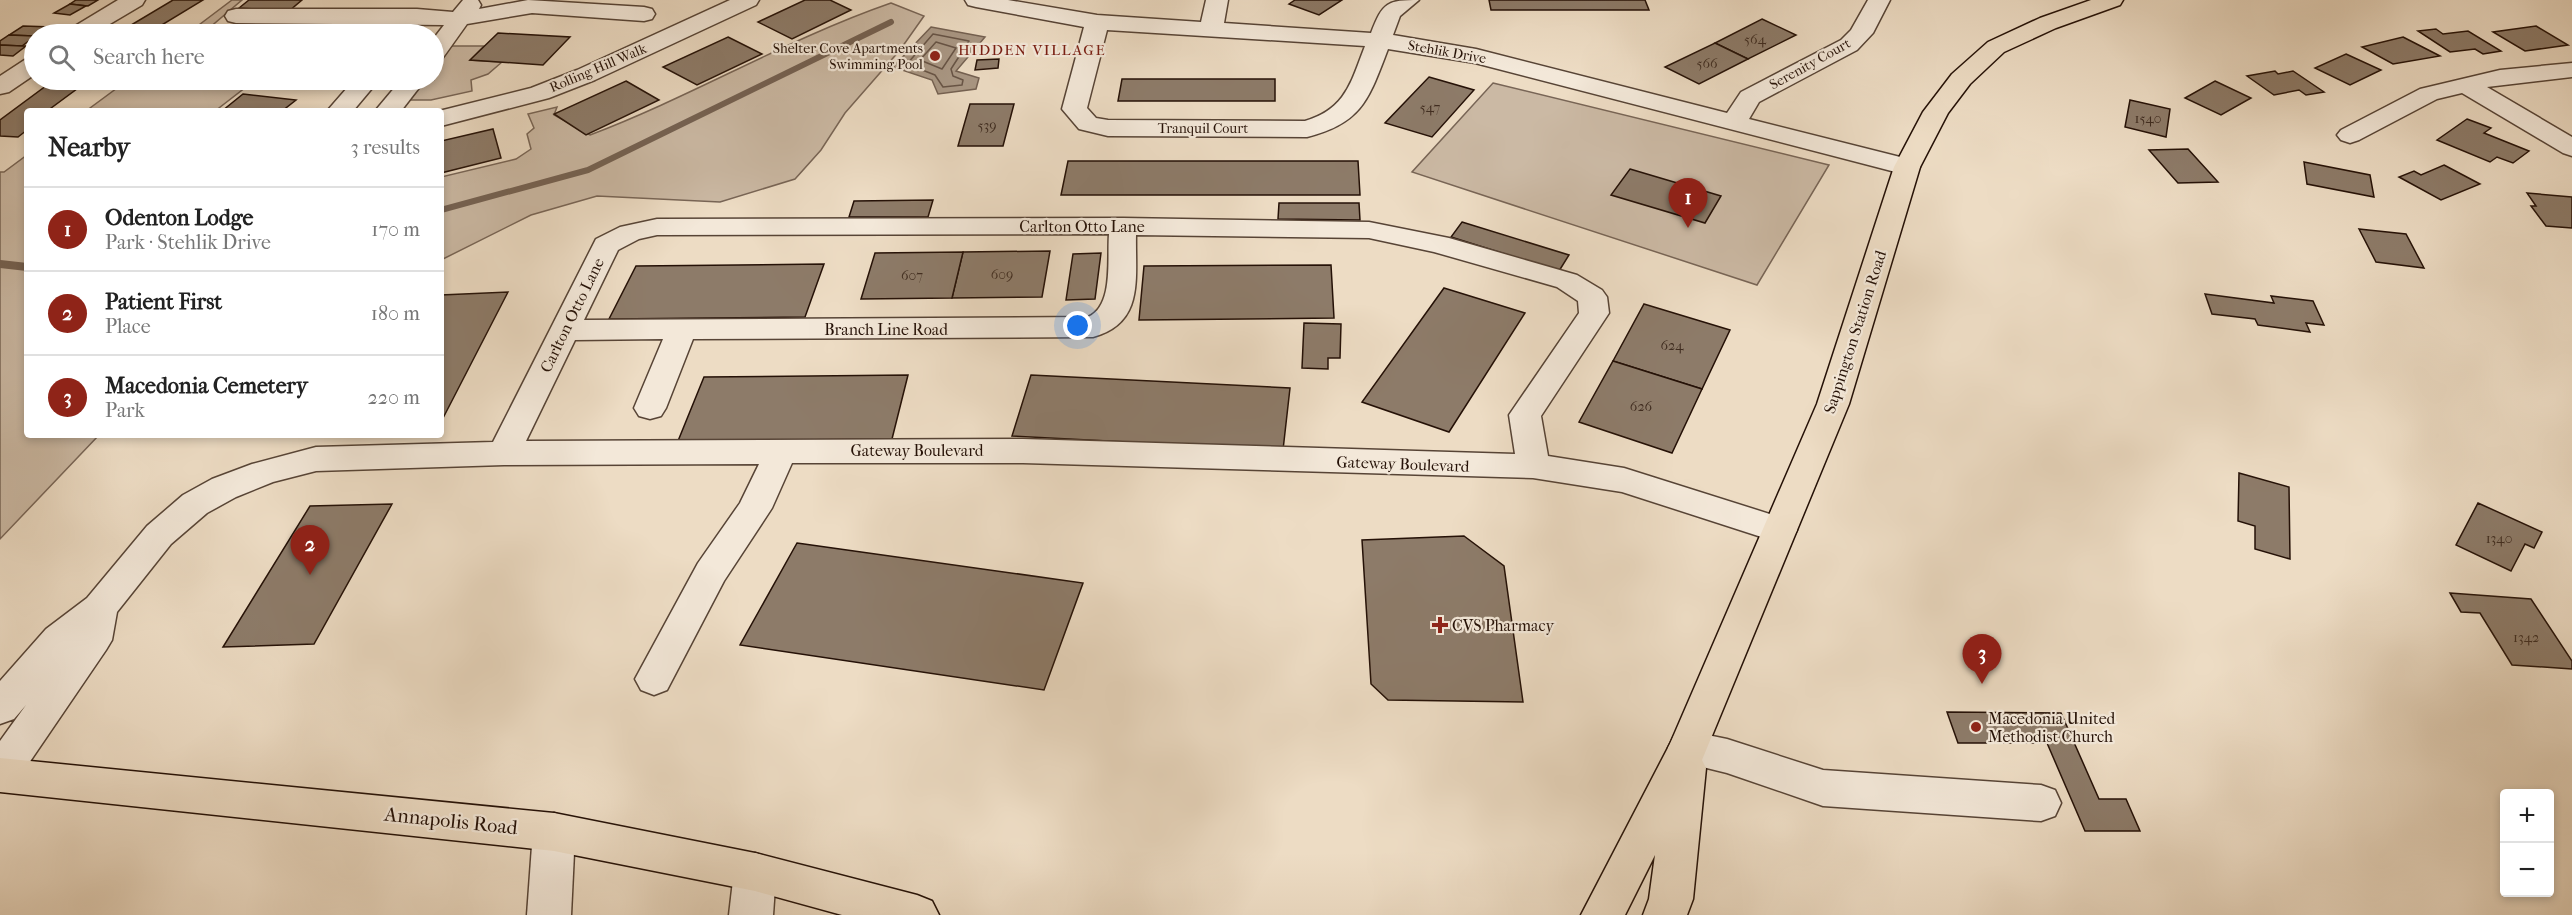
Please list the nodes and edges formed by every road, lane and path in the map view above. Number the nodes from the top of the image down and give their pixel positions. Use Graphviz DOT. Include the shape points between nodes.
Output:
graph roads {
  1 [pos="134,0"];
  2 [pos="359,0"];
  3 [pos="474,0"];
  4 [pos="976,0"];
  5 [pos="1217,0"];
  6 [pos="1408,0"];
  7 [pos="1879,0"];
  8 [pos="2112,0"];
  9 [pos="735,2"];
  10 [pos="644,14"];
  11 [pos="342,15"];
  12 [pos="236,16"];
  13 [pos="459,19"];
  14 [pos="1097,22"];
  15 [pos="94,24"];
  16 [pos="1211,31"];
  17 [pos="444,40"];
  18 [pos="1378,40"];
  19 [pos="2572,70"];
  20 [pos="24,71"];
  21 [pos="2464,84"];
  22 [pos="0,87"];
  23 [pos="358,90"];
  24 [pos="405,90"];
  25 [pos="343,108"];
  26 [pos="390,108"];
  27 [pos="444,117"];
  28 [pos="1734,122"];
  29 [pos="2350,135"];
  30 [pos="2572,148"];
  31 [pos="1906,167"];
  32 [pos="1123,226"];
  33 [pos="565,330"];
  34 [pos="682,330"];
  35 [pos="650,408"];
  36 [pos="782,450"];
  37 [pos="504,453"];
  38 [pos="1533,466"];
  39 [pos="1780,531"];
  40 [pos="100,608"];
  41 [pos="654,679"];
  42 [pos="0,708"];
  43 [pos="1688,748"];
  44 [pos="0,774"];
  45 [pos="2041,803"];
  46 [pos="554,832"];
  47 [pos="755,872"];
  48 [pos="889,912"];
  49 [pos="549,915"];
  50 [pos="751,915"];
  51 [pos="1603,915"];
  52 [pos="1665,915"];
  1 -- 15 [label="street"];
  2 -- 11 [label="street"];
  3 -- 13 [label="street"];
  4 -- 14 [label="street, Stehlik Drive"];
  5 -- 16 [label="street"];
  6 -- 18 [label="street" via="1390,13"];
  7 -- 28 [label="street, Serenity Court" via="1861,33 1849,45 1750,97"];
  8 -- 31 [label="main road, Sappington Station Road" via="1996,47 1954,87"];
  9 -- 27 [label="street, Rolling Hill Walk" via="559,86"];
  10 -- 13 [label="street" via="532,6"];
  11 -- 12 [label="street"];
  11 -- 13 [label="street"];
  13 -- 17 [label="street"];
  14 -- 16 [label="street, Stehlik Drive"];
  14 -- 18 [label="street, Tranquil Court" via="1074,109 1088,124 1108,128 1307,129 1329,122 1344,112 1359,92"];
  16 -- 18 [label="street, Stehlik Drive"];
  18 -- 28 [label="street, Stehlik Drive" via="1487,59"];
  19 -- 21 [label="street"];
  20 -- 22 [label="street"];
  21 -- 29 [label="street" via="2429,94"];
  21 -- 30 [label="street"];
  23 -- 25 [label="street"];
  24 -- 26 [label="street"];
  28 -- 31 [label="street, Stehlik Drive"];
  31 -- 39 [label="main road, Sappington Station Road" via="1833,404"];
  32 -- 33 [label="street, Carlton Otto Lane" via="657,227 630,233 606,245"];
  32 -- 34 [label="street, Branch Line Road" via="1119,302 1108,320 1093,327"];
  32 -- 38 [label="street, Carlton Otto Lane" via="1369,230 1439,244 1567,281 1592,297 1594,313 1526,415"];
  33 -- 34 [label="street, Branch Line Road"];
  33 -- 37 [label="street, Carlton Otto Lane"];
  34 -- 35 [label="street"];
  36 -- 37 [label="street, Gateway Boulevard"];
  36 -- 38 [label="street, Gateway Boulevard" via="1023,451"];
  36 -- 41 [label="street" via="755,508 711,573"];
  37 -- 40 [label="street, Gateway Boulevard" via="316,459 264,472 195,504 159,535"];
  38 -- 39 [label="street, Gateway Boulevard" via="1624,480"];
  39 -- 43 [label="main road, Sappington Station Road"];
  40 -- 42 [label="street, Gateway Boulevard" via="59,639"];
  40 -- 44 [label="street, Gateway Boulevard" via="93,640"];
  43 -- 45 [label="street" via="1727,756 1823,788"];
  43 -- 51 [label="main road, Sappington Station Road"];
  43 -- 52 [label="main road, Sappington Station Road" via="1671,899"];
  44 -- 46 [label="main road, Annapolis Road"];
  46 -- 47 [label="main road, Annapolis Road"];
  46 -- 49 [label="street"];
  47 -- 48 [label="main road, Annapolis Road"];
  47 -- 50 [label="street"];
}
